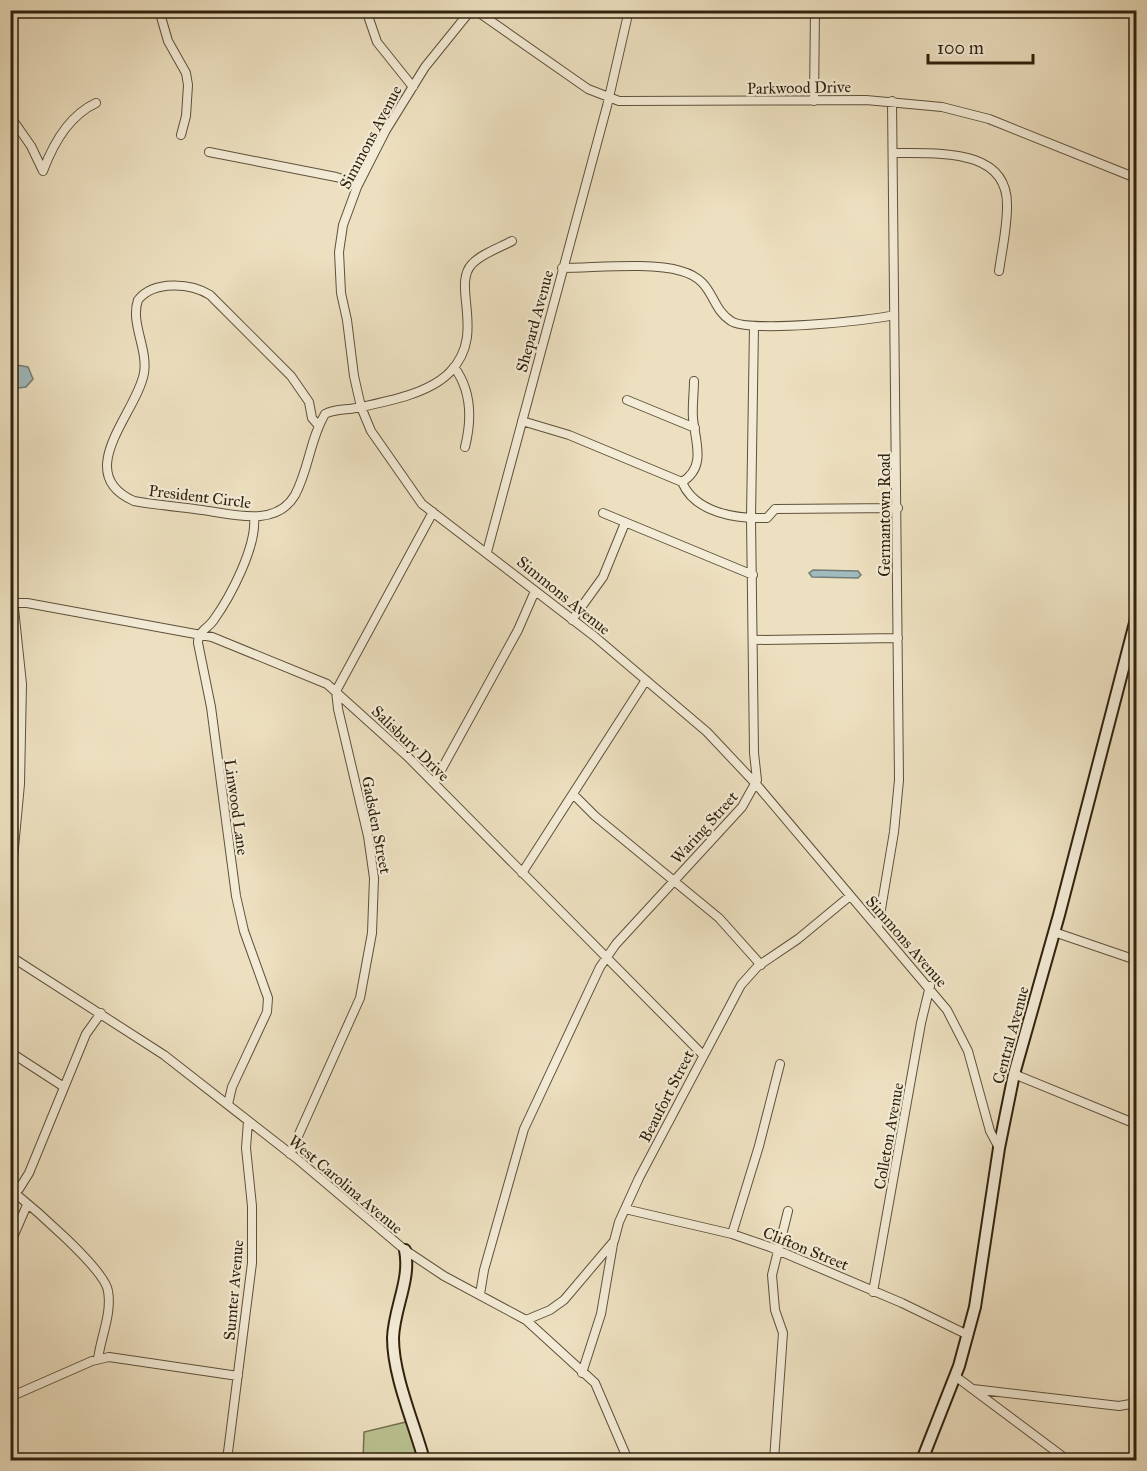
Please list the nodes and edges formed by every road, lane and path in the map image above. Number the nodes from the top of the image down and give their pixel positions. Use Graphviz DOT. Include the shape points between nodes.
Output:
graph roads {
  1 [pos="159,10"];
  2 [pos="366,10"];
  3 [pos="473,10"];
  4 [pos="629,10"];
  5 [pos="815,10"];
  6 [pos="413,87"];
  7 [pos="609,98"];
  8 [pos="814,101"];
  9 [pos="892,101"];
  10 [pos="96,103"];
  11 [pos="10,116"];
  12 [pos="181,135"];
  13 [pos="209,152"];
  14 [pos="893,153"];
  15 [pos="1137,178"];
  16 [pos="357,187"];
  17 [pos="512,241"];
  18 [pos="562,268"];
  19 [pos="999,271"];
  20 [pos="894,315"];
  21 [pos="754,326"];
  22 [pos="453,367"];
  23 [pos="694,381"];
  24 [pos="627,400"];
  25 [pos="361,407"];
  26 [pos="522,421"];
  27 [pos="318,425"];
  28 [pos="695,428"];
  29 [pos="465,447"];
  30 [pos="682,482"];
  31 [pos="898,508"];
  32 [pos="433,512"];
  33 [pos="603,513"];
  34 [pos="254,517"];
  35 [pos="751,518"];
  36 [pos="625,523"];
  37 [pos="487,552"];
  38 [pos="10,571"];
  39 [pos="753,575"];
  40 [pos="535,591"];
  41 [pos="14,603"];
  42 [pos="1137,619"];
  43 [pos="572,620"];
  44 [pos="200,634"];
  45 [pos="898,638"];
  46 [pos="753,640"];
  47 [pos="646,680"];
  48 [pos="336,691"];
  49 [pos="434,783"];
  50 [pos="756,784"];
  51 [pos="573,794"];
  52 [pos="522,873"];
  53 [pos="675,880"];
  54 [pos="10,890"];
  55 [pos="850,896"];
  56 [pos="878,927"];
  57 [pos="1054,932"];
  58 [pos="10,956"];
  59 [pos="606,956"];
  60 [pos="1137,960"];
  61 [pos="761,965"];
  62 [pos="930,986"];
  63 [pos="101,1013"];
  64 [pos="10,1052"];
  65 [pos="703,1055"];
  66 [pos="780,1064"];
  67 [pos="1014,1074"];
  68 [pos="64,1087"];
  69 [pos="228,1104"];
  70 [pos="248,1121"];
  71 [pos="1137,1124"];
  72 [pos="999,1148"];
  73 [pos="290,1154"];
  74 [pos="12,1190"];
  75 [pos="27,1205"];
  76 [pos="625,1209"];
  77 [pos="788,1211"];
  78 [pos="732,1234"];
  79 [pos="614,1241"];
  80 [pos="10,1244"];
  81 [pos="405,1250"];
  82 [pos="779,1251"];
  83 [pos="873,1292"];
  84 [pos="480,1294"];
  85 [pos="526,1320"];
  86 [pos="968,1335"];
  87 [pos="98,1359"];
  88 [pos="582,1373"];
  89 [pos="238,1376"];
  90 [pos="955,1376"];
  91 [pos="973,1389"];
  92 [pos="10,1398"];
  93 [pos="1137,1403"];
  94 [pos="227,1461"];
  95 [pos="424,1461"];
  96 [pos="628,1461"];
  97 [pos="774,1461"];
  98 [pos="922,1461"];
  99 [pos="1064,1461"];
  1 -- 12 [label="street" via="168,41 186,72 186,116"];
  2 -- 6 [label="street, Simmons Avenue" via="377,42"];
  3 -- 6 [label="street"];
  3 -- 7 [label="street, Parkwood Drive" via="588,89"];
  4 -- 7 [label="street, Shepard Avenue"];
  5 -- 8 [label="street"];
  6 -- 16 [label="street, Simmons Avenue"];
  7 -- 8 [label="street, Parkwood Drive" via="630,102"];
  7 -- 18 [label="street, Shepard Avenue"];
  8 -- 9 [label="street, Parkwood Drive"];
  9 -- 14 [label="street, Germantown Road"];
  9 -- 15 [label="street, Parkwood Drive" via="981,116"];
  10 -- 11 [label="street" via="76,117 55,145 44,171"];
  13 -- 16 [label="street" via="336,177"];
  14 -- 19 [label="street" via="964,156 979,160 995,173 1007,207"];
  14 -- 20 [label="street, Germantown Road"];
  16 -- 25 [label="street, Simmons Avenue" via="343,225 339,266"];
  17 -- 22 [label="street" via="471,264 463,287 468,311 467,340"];
  18 -- 21 [label="street" via="681,271 702,282 732,322"];
  18 -- 26 [label="street, Shepard Avenue"];
  20 -- 21 [label="street" via="850,323"];
  20 -- 31 [label="street, Germantown Road"];
  21 -- 35 [label="street, Waring Street"];
  22 -- 25 [label="street" via="430,386"];
  22 -- 29 [label="street" via="467,388 470,426"];
  23 -- 28 [label="street"];
  24 -- 28 [label="street"];
  25 -- 27 [label="street" via="329,412"];
  25 -- 32 [label="street, Simmons Avenue" via="377,444 419,500"];
  26 -- 30 [label="street" via="569,435"];
  26 -- 37 [label="street, Shepard Avenue"];
  27 -- 34 [label="street, President Circle" via="294,495 280,510"];
  27 -- 34 [label="street, President Circle" via="306,396 291,376 210,295 190,286 176,286 154,288 138,300 135,311 144,372 107,453 113,485 134,501"];
  28 -- 30 [label="street" via="698,457 691,477"];
  30 -- 35 [label="street" via="687,494 699,504"];
  31 -- 35 [label="street" via="776,509 767,518"];
  31 -- 45 [label="street, Germantown Road"];
  32 -- 37 [label="street, Simmons Avenue"];
  32 -- 48 [label="street"];
  33 -- 36 [label="street"];
  34 -- 44 [label="street" via="255,533 249,552 217,615"];
  35 -- 39 [label="street, Waring Street"];
  36 -- 39 [label="street"];
  36 -- 43 [label="street" via="603,577"];
  37 -- 40 [label="street, Simmons Avenue"];
  38 -- 41 [label="street"];
  39 -- 46 [label="street, Waring Street"];
  40 -- 43 [label="street, Simmons Avenue"];
  40 -- 49 [label="street" via="518,630"];
  41 -- 44 [label="street, Salisbury Drive"];
  41 -- 54 [label="street" via="22,684 20,784"];
  42 -- 57 [label="street, Central Avenue"];
  43 -- 47 [label="street, Simmons Avenue"];
  44 -- 48 [label="street, Salisbury Drive" via="309,675"];
  44 -- 69 [label="street, Linwood Lane" via="198,643 211,707 236,896 268,998 267,1012"];
  45 -- 46 [label="street"];
  45 -- 56 [label="street, Germantown Road" via="898,798"];
  46 -- 50 [label="street, Waring Street"];
  47 -- 50 [label="street, Simmons Avenue" via="707,732"];
  47 -- 51 [label="street"];
  48 -- 49 [label="street, Salisbury Drive"];
  48 -- 73 [label="street, Gadsden Street" via="368,836 374,878 373,922 360,998"];
  49 -- 52 [label="street, Salisbury Drive"];
  50 -- 53 [label="street, Waring Street" via="742,807"];
  50 -- 55 [label="street, Simmons Avenue"];
  51 -- 52 [label="street"];
  51 -- 53 [label="street"];
  52 -- 59 [label="street, Salisbury Drive"];
  53 -- 59 [label="street, Waring Street"];
  53 -- 61 [label="street" via="728,927"];
  55 -- 56 [label="street, Simmons Avenue"];
  55 -- 61 [label="street, Beaufort Street"];
  56 -- 62 [label="street, Simmons Avenue"];
  57 -- 60 [label="street"];
  57 -- 67 [label="street, Central Avenue"];
  58 -- 63 [label="street, West Carolina Avenue"];
  59 -- 65 [label="street, Salisbury Drive"];
  59 -- 84 [label="street, Waring Street" via="524,1129"];
  61 -- 65 [label="street, Beaufort Street" via="735,992"];
  62 -- 72 [label="street, Simmons Avenue" via="959,1030 990,1131"];
  62 -- 83 [label="street, Colleton Avenue"];
  63 -- 68 [label="street" via="88,1028"];
  63 -- 69 [label="street, West Carolina Avenue"];
  64 -- 68 [label="street"];
  65 -- 76 [label="street, Beaufort Street"];
  66 -- 78 [label="street"];
  67 -- 71 [label="street"];
  67 -- 72 [label="street, Central Avenue"];
  68 -- 74 [label="street" via="29,1173 19,1190"];
  69 -- 70 [label="street, West Carolina Avenue"];
  70 -- 73 [label="street, West Carolina Avenue"];
  70 -- 89 [label="street, Sumter Avenue" via="252,1263"];
  72 -- 86 [label="street, Central Avenue" via="982,1272"];
  73 -- 81 [label="street, West Carolina Avenue"];
  74 -- 75 [label="street"];
  75 -- 80 [label="street"];
  75 -- 87 [label="street" via="103,1277 109,1301"];
  76 -- 78 [label="street, Clifton Street"];
  76 -- 79 [label="street, Beaufort Street"];
  77 -- 82 [label="street"];
  78 -- 82 [label="street, Clifton Street"];
  79 -- 85 [label="street, Beaufort Street" via="564,1300"];
  79 -- 88 [label="street" via="601,1314"];
  81 -- 84 [label="street, West Carolina Avenue"];
  81 -- 95 [label="street" via="407,1271 395,1320 394,1347"];
  82 -- 83 [label="street, Clifton Street"];
  82 -- 97 [label="street" via="772,1275 775,1310 783,1333"];
  83 -- 86 [label="street, Clifton Street"];
  84 -- 85 [label="street, West Carolina Avenue"];
  85 -- 88 [label="street, West Carolina Avenue"];
  86 -- 90 [label="street, Central Avenue"];
  87 -- 89 [label="street" via="109,1357"];
  87 -- 92 [label="street"];
  88 -- 96 [label="street, West Carolina Avenue" via="595,1383"];
  89 -- 94 [label="street, Sumter Avenue"];
  90 -- 91 [label="street"];
  90 -- 98 [label="street, Central Avenue"];
  91 -- 93 [label="street" via="1119,1406"];
  91 -- 99 [label="street"];
}
